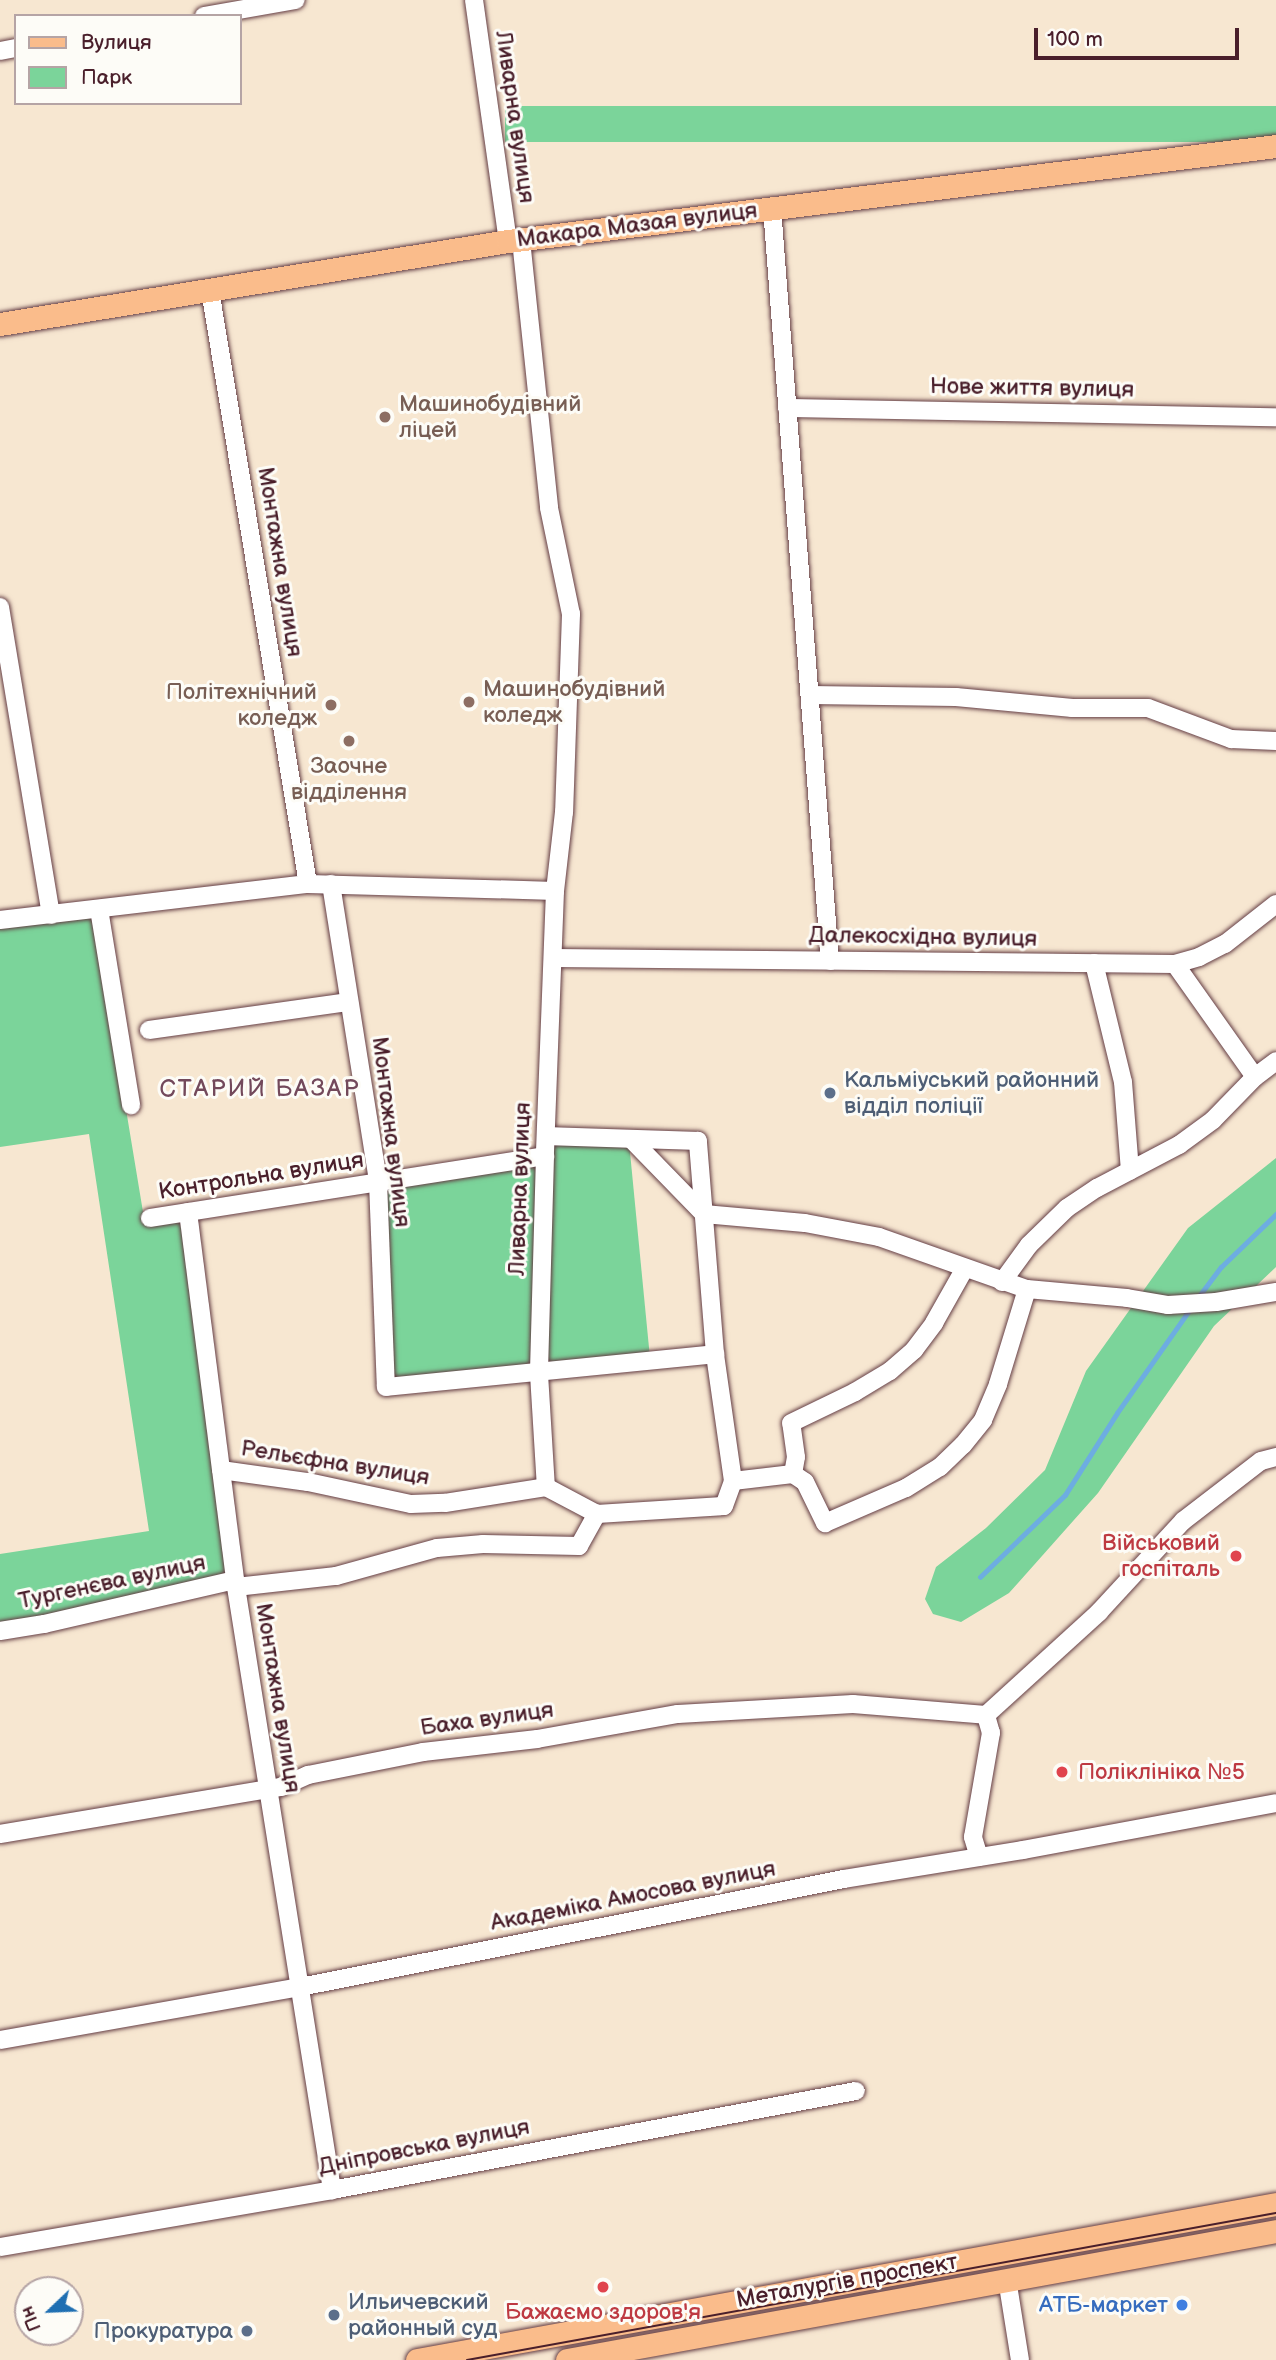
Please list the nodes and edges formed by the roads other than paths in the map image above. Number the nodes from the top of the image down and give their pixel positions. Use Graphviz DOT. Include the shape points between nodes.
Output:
graph roads {
  1 [pos="296,0"];
  2 [pos="474,0"];
  3 [pos="216,14"];
  4 [pos="1276,146"];
  5 [pos="772,208"];
  6 [pos="515,240"];
  7 [pos="210,290"];
  8 [pos="0,324"];
  9 [pos="787,408"];
  10 [pos="1276,418"];
  11 [pos="0,607"];
  12 [pos="810,695"];
  13 [pos="1276,741"];
  14 [pos="308,884"];
  15 [pos="331,884"];
  16 [pos="555,891"];
  17 [pos="1276,904"];
  18 [pos="99,909"];
  19 [pos="51,915"];
  20 [pos="0,920"];
  21 [pos="553,958"];
  22 [pos="830,961"];
  23 [pos="1094,963"];
  24 [pos="1175,964"];
  25 [pos="349,1002"];
  26 [pos="149,1030"];
  27 [pos="1276,1061"];
  28 [pos="1255,1077"];
  29 [pos="131,1105"];
  30 [pos="546,1136"];
  31 [pos="631,1139"];
  32 [pos="545,1156"];
  33 [pos="1130,1171"];
  34 [pos="378,1182"];
  35 [pos="188,1212"];
  36 [pos="704,1214"];
  37 [pos="150,1218"];
  38 [pos="965,1268"];
  39 [pos="1002,1282"];
  40 [pos="1027,1289"];
  41 [pos="1276,1292"];
  42 [pos="715,1354"];
  43 [pos="539,1374"];
  44 [pos="1276,1457"];
  45 [pos="221,1470"];
  46 [pos="793,1474"];
  47 [pos="733,1481"];
  48 [pos="545,1487"];
  49 [pos="597,1514"];
  50 [pos="236,1584"];
  51 [pos="0,1631"];
  52 [pos="986,1715"];
  53 [pos="267,1789"];
  54 [pos="1276,1803"];
  55 [pos="0,1834"];
  56 [pos="979,1857"];
  57 [pos="300,1987"];
  58 [pos="0,2040"];
  59 [pos="856,2091"];
  60 [pos="332,2190"];
  61 [pos="1276,2204"];
  62 [pos="1276,2231"];
  63 [pos="0,2248"];
  64 [pos="1003,2252"];
  65 [pos="1007,2279"];
  66 [pos="419,2360"];
  67 [pos="566,2360"];
  68 [pos="1020,2360"];
  1 -- 3 [label="street"];
  2 -- 6 [label="street, Ливарна вулиця"];
  4 -- 5 [label="main road, Макара Мазая вулиця"];
  5 -- 6 [label="main road, Макара Мазая вулиця"];
  5 -- 9 [label="street"];
  6 -- 7 [label="main road, Макара Мазая вулиця"];
  6 -- 16 [label="street, Ливарна вулиця" via="549,508 571,614 564,812"];
  7 -- 8 [label="main road, Макара Мазая вулиця"];
  7 -- 14 [label="street, Монтажна вулиця"];
  9 -- 10 [label="street, Нове життя вулиця"];
  9 -- 12 [label="street"];
  11 -- 19 [label="street"];
  12 -- 13 [label="street" via="956,697 1072,708 1148,708 1231,739"];
  12 -- 22 [label="street"];
  14 -- 15 [label="street"];
  14 -- 18 [label="street"];
  15 -- 16 [label="street"];
  15 -- 25 [label="street, Монтажна вулиця"];
  16 -- 21 [label="street, Ливарна вулиця"];
  17 -- 24 [label="street, Далекосхідна вулиця" via="1225,944"];
  18 -- 19 [label="street"];
  18 -- 29 [label="street"];
  19 -- 20 [label="street"];
  21 -- 22 [label="street, Далекосхідна вулиця"];
  21 -- 30 [label="street, Ливарна вулиця"];
  22 -- 23 [label="street, Далекосхідна вулиця"];
  23 -- 24 [label="street, Далекосхідна вулиця"];
  23 -- 33 [label="street" via="1123,1082"];
  24 -- 28 [label="street"];
  25 -- 26 [label="street"];
  25 -- 34 [label="street, Монтажна вулиця"];
  27 -- 28 [label="street"];
  28 -- 33 [label="street" via="1213,1120 1180,1145"];
  30 -- 31 [label="street"];
  30 -- 32 [label="street, Ливарна вулиця"];
  31 -- 36 [label="street"];
  31 -- 36 [label="street" via="698,1141"];
  32 -- 34 [label="street, Контрольна вулиця"];
  32 -- 43 [label="street, Ливарна вулиця"];
  33 -- 39 [label="street" via="1067,1208 1029,1245"];
  34 -- 35 [label="street, Контрольна вулиця"];
  34 -- 43 [label="street, Монтажна вулиця" via="386,1387"];
  35 -- 37 [label="street, Контрольна вулиця"];
  35 -- 45 [label="street, Монтажна вулиця"];
  36 -- 38 [label="street" via="805,1223 879,1237"];
  36 -- 42 [label="street"];
  38 -- 39 [label="street"];
  38 -- 46 [label="street" via="914,1350 855,1392 791,1423 796,1457"];
  39 -- 40 [label="street"];
  40 -- 41 [label="street" via="1168,1305"];
  40 -- 46 [label="street" via="983,1420 940,1467 906,1488 825,1523 805,1482"];
  42 -- 43 [label="street"];
  42 -- 47 [label="street"];
  43 -- 48 [label="street, Ливарна вулиця"];
  44 -- 52 [label="street" via="1261,1461 1183,1521 1099,1612"];
  45 -- 48 [label="street, Рельєфна вулиця" via="308,1482 411,1504"];
  45 -- 50 [label="street, Монтажна вулиця"];
  46 -- 47 [label="street"];
  47 -- 49 [label="street" via="724,1506"];
  48 -- 49 [label="street"];
  49 -- 50 [label="street" via="579,1546 437,1548 336,1576"];
  50 -- 51 [label="street, Тургенєва вулиця"];
  50 -- 53 [label="street, Монтажна вулиця"];
  52 -- 53 [label="street, Баха вулиця" via="853,1704 678,1714 537,1739 423,1752 308,1775"];
  52 -- 56 [label="street" via="991,1734 973,1837"];
  53 -- 55 [label="street, Баха вулиця"];
  53 -- 57 [label="street, Монтажна вулиця"];
  54 -- 56 [label="street, Академіка Амосова вулиця"];
  56 -- 57 [label="street, Академіка Амосова вулиця" via="844,1879"];
  57 -- 58 [label="street, Академіка Амосова вулиця"];
  57 -- 60 [label="street, Монтажна вулиця"];
  59 -- 60 [label="street, Дніпровська вулиця"];
  60 -- 63 [label="street, Дніпровська вулиця"];
  61 -- 64 [label="main road, Металургів проспект"];
  62 -- 65 [label="main road, Металургів проспект"];
  64 -- 65 [label="main road"];
  64 -- 66 [label="main road, Металургів проспект"];
  65 -- 67 [label="main road, Металургів проспект"];
  65 -- 68 [label="street"];
}
